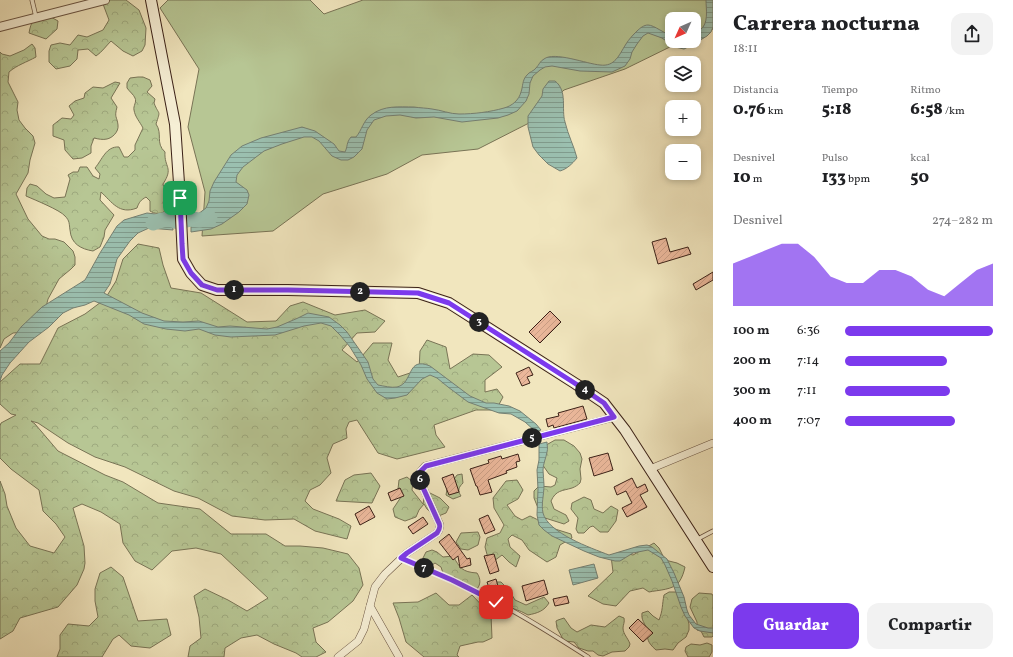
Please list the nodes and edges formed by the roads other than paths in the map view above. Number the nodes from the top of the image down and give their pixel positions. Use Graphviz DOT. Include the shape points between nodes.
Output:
graph roads {
  1 [pos="32,0"];
  2 [pos="105,0"];
  3 [pos="151,0"];
  4 [pos="36,18"];
  5 [pos="0,27"];
  6 [pos="614,417"];
  7 [pos="713,443"];
  8 [pos="650,469"];
  9 [pos="713,531"];
  10 [pos="696,540"];
  11 [pos="401,558"];
  12 [pos="713,567"];
  13 [pos="370,606"];
  14 [pos="338,657"];
  15 [pos="399,657"];
  16 [pos="588,657"];
  1 -- 4 [label="lane"];
  2 -- 4 [label="street"];
  3 -- 6 [label="main road" via="175,124 183,259 202,285 217,290 418,293 449,303 604,403"];
  4 -- 5 [label="street"];
  6 -- 8 [label="main road"];
  6 -- 11 [label="street" via="426,466 420,472 420,481 440,530"];
  7 -- 8 [label="street"];
  8 -- 10 [label="main road"];
  9 -- 10 [label="lane"];
  10 -- 12 [label="main road"];
  11 -- 13 [label="street" via="375,587"];
  11 -- 16 [label="lane" via="496,602"];
  13 -- 14 [label="street" via="358,641"];
  13 -- 15 [label="street"];
}
